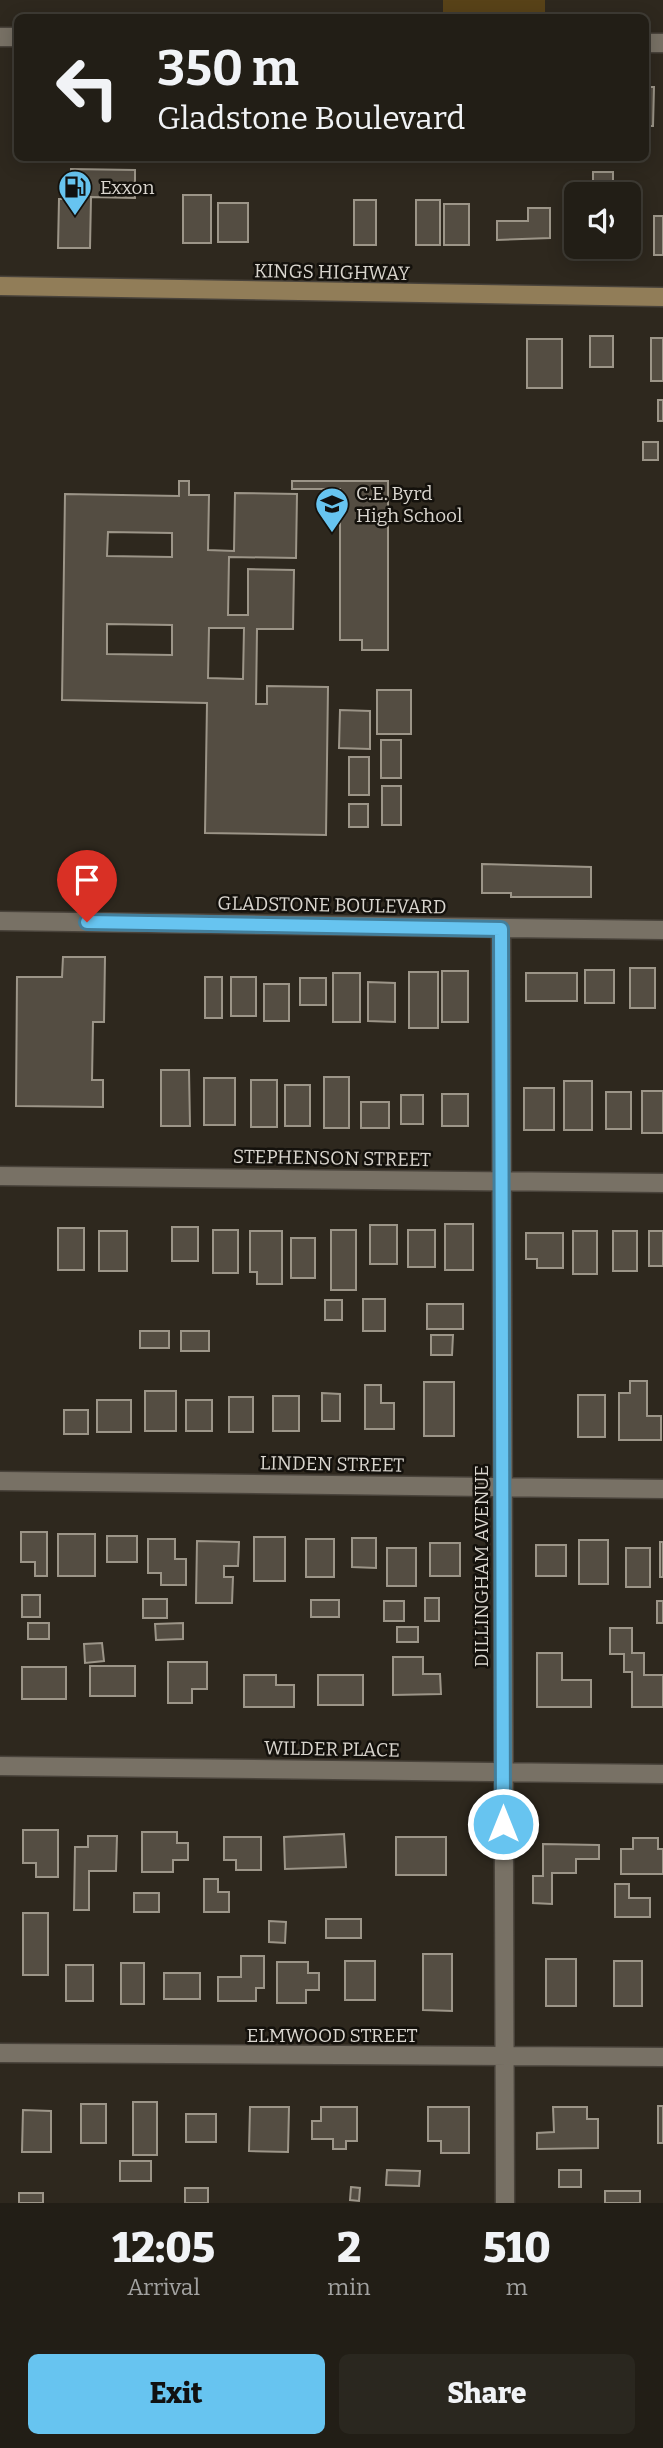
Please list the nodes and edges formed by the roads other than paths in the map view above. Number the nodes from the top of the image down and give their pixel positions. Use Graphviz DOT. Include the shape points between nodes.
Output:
graph roads {
  1 [pos="0,286"];
  2 [pos="663,297"];
  3 [pos="0,921"];
  4 [pos="501,929"];
  5 [pos="663,930"];
  6 [pos="0,1176"];
  7 [pos="502,1181"];
  8 [pos="663,1183"];
  9 [pos="0,1481"];
  10 [pos="502,1488"];
  11 [pos="663,1489"];
  12 [pos="0,1766"];
  13 [pos="503,1772"];
  14 [pos="663,1774"];
  15 [pos="0,2053"];
  16 [pos="503,2057"];
  17 [pos="663,2057"];
  18 [pos="505,2203"];
  1 -- 2 [label="main road, KINGS HIGHWAY"];
  3 -- 4 [label="street, GLADSTONE BOULEVARD"];
  4 -- 5 [label="street, GLADSTONE BOULEVARD"];
  4 -- 7 [label="street, DILLINGHAM AVENUE"];
  6 -- 7 [label="street, STEPHENSON STREET"];
  7 -- 8 [label="street, STEPHENSON STREET"];
  7 -- 10 [label="street, DILLINGHAM AVENUE"];
  9 -- 10 [label="street, LINDEN STREET"];
  10 -- 11 [label="street, LINDEN STREET"];
  10 -- 13 [label="street, DILLINGHAM AVENUE"];
  12 -- 13 [label="street, WILDER PLACE"];
  13 -- 14 [label="street, WILDER PLACE"];
  13 -- 16 [label="street, DILLINGHAM AVENUE"];
  15 -- 16 [label="street, ELMWOOD STREET"];
  16 -- 17 [label="street, ELMWOOD STREET"];
  16 -- 18 [label="street, DILLINGHAM AVENUE"];
}
